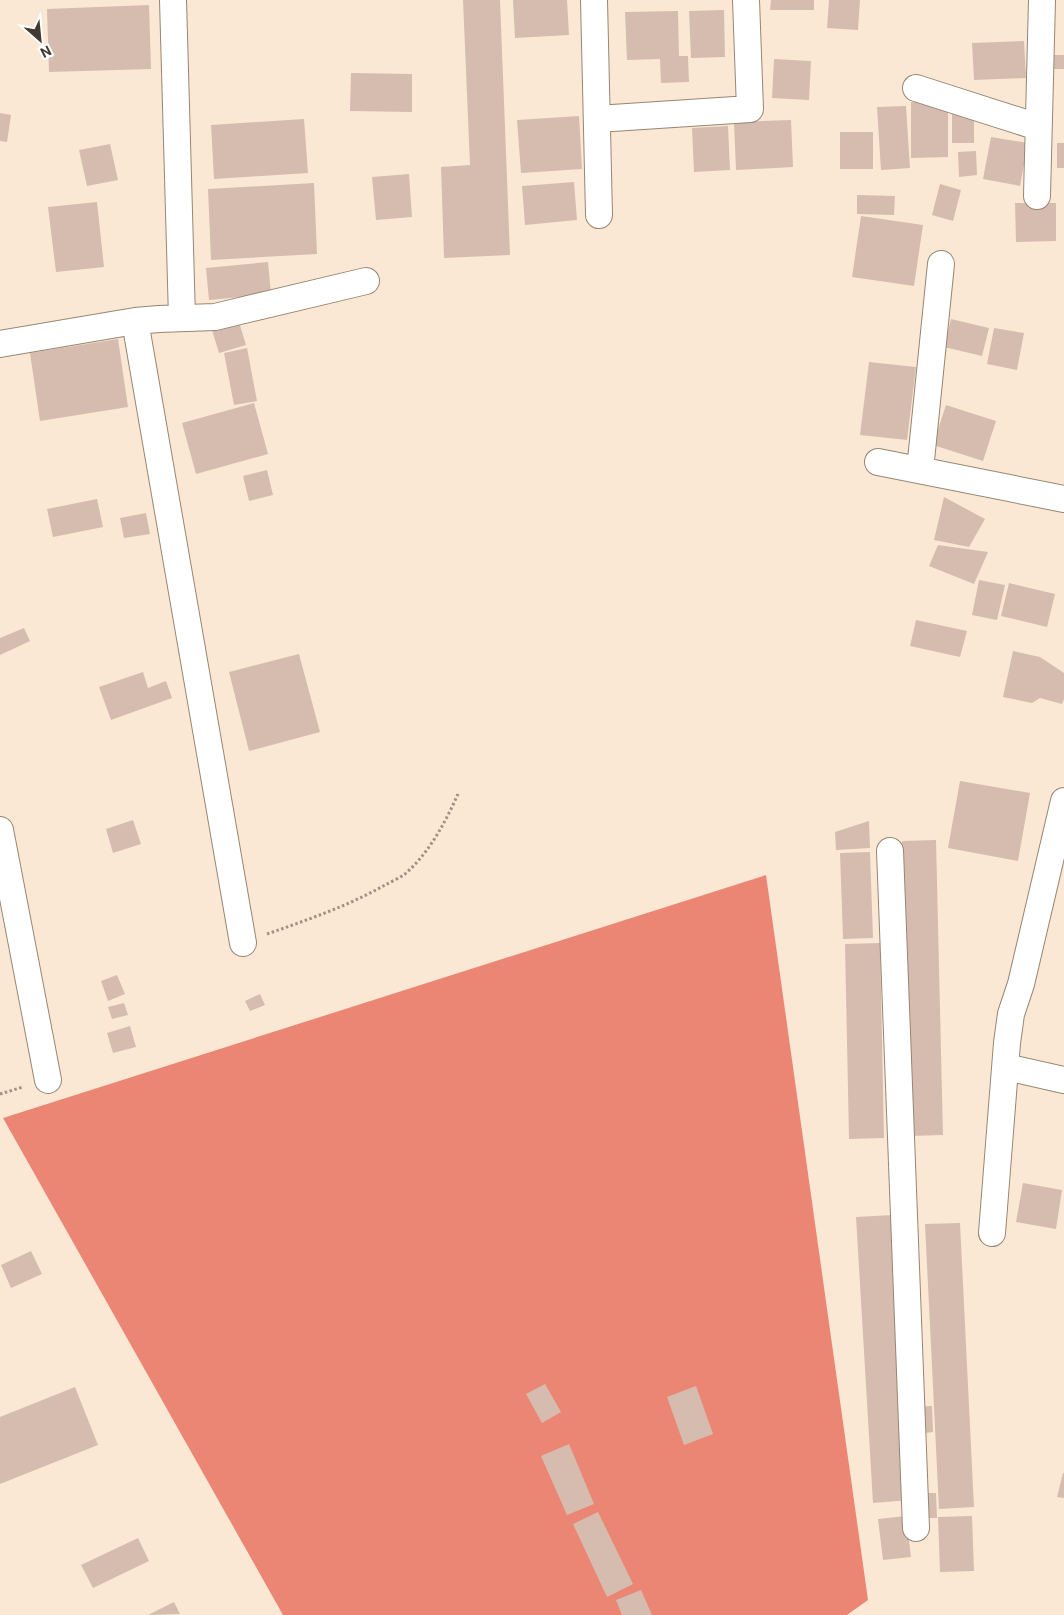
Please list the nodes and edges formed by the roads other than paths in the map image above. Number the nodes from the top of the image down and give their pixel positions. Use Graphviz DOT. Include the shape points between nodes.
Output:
graph roads {
  1 [pos="172,0"];
  2 [pos="594,0"];
  3 [pos="746,0"];
  4 [pos="1042,0"];
  5 [pos="916,88"];
  6 [pos="597,119"];
  7 [pos="1038,127"];
  8 [pos="1037,196"];
  9 [pos="599,215"];
  10 [pos="942,264"];
  11 [pos="366,281"];
  12 [pos="182,318"];
  13 [pos="135,321"];
  14 [pos="0,344"];
  15 [pos="878,462"];
  16 [pos="920,470"];
  17 [pos="1064,499"];
  18 [pos="1064,801"];
  19 [pos="0,830"];
  20 [pos="890,851"];
  21 [pos="243,943"];
  22 [pos="1006,1067"];
  23 [pos="48,1080"];
  24 [pos="1064,1080"];
  25 [pos="992,1234"];
  26 [pos="916,1528"];
  1 -- 12 [label="street"];
  2 -- 6 [label="street"];
  3 -- 6 [label="street" via="750,109"];
  4 -- 7 [label="street"];
  5 -- 7 [label="street"];
  6 -- 9 [label="street"];
  7 -- 8 [label="street"];
  10 -- 16 [label="street"];
  11 -- 12 [label="street" via="215,317"];
  12 -- 13 [label="street"];
  13 -- 14 [label="street"];
  13 -- 21 [label="street"];
  15 -- 16 [label="street"];
  16 -- 17 [label="street"];
  18 -- 22 [label="street" via="1012,1014"];
  19 -- 23 [label="street"];
  20 -- 26 [label="street"];
  22 -- 24 [label="street"];
  22 -- 25 [label="street"];
}
